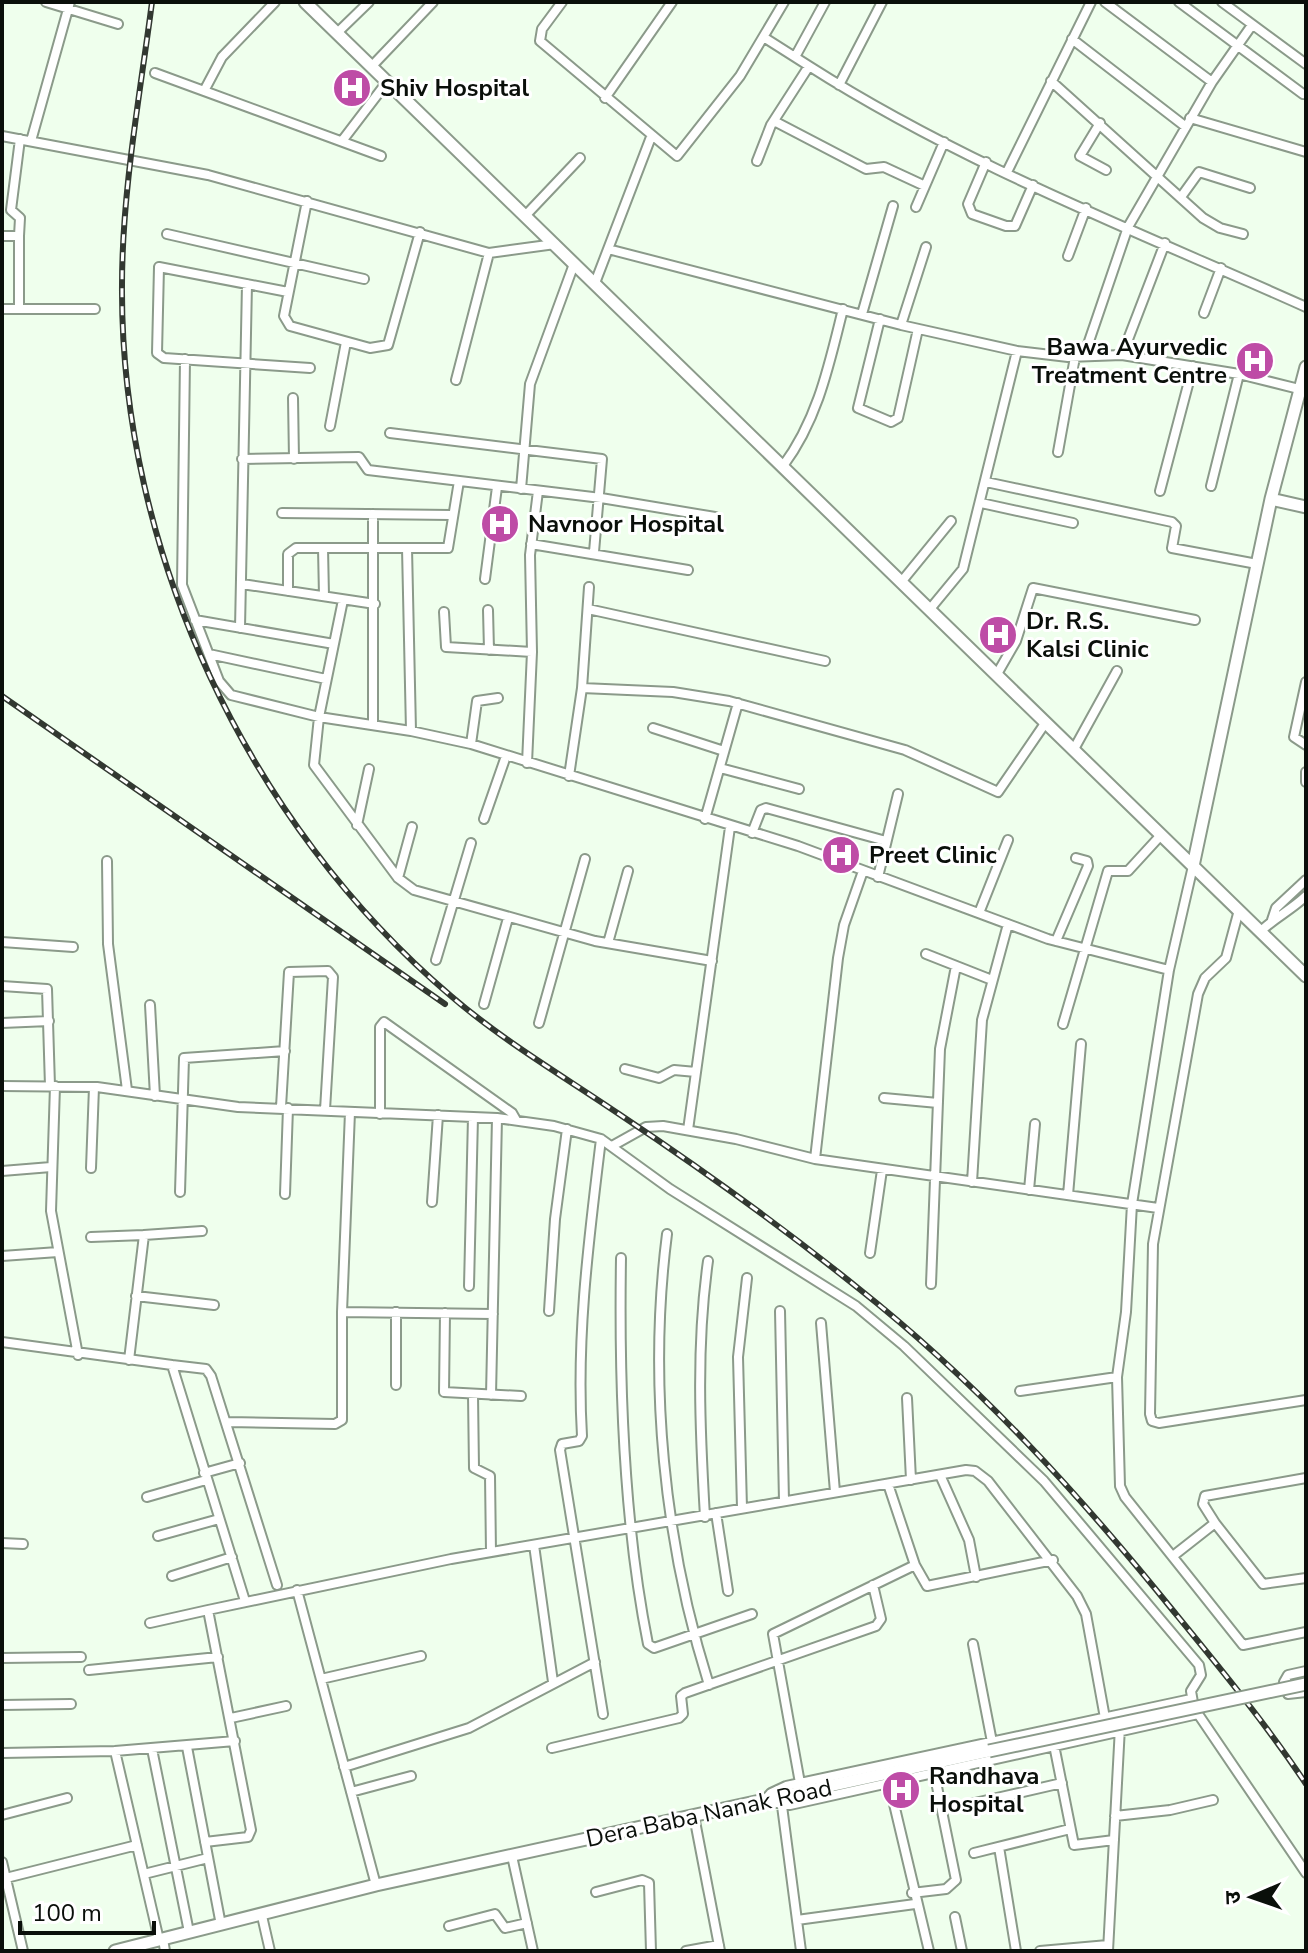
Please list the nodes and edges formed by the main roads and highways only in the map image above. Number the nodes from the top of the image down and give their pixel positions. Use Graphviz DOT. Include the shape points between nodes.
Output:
graph roads {
  1 [pos="305,2"];
  2 [pos="320,7"];
  3 [pos="1306,367"];
  4 [pos="1271,499"];
  5 [pos="1306,507"];
  6 [pos="1193,866"];
  7 [pos="1306,976"];
  8 [pos="1306,1684"];
  9 [pos="162,1943"];
  10 [pos="115,1951"];
  1 -- 2 [label="main road"];
  2 -- 6 [label="main road" via="337,33"];
  3 -- 4 [label="main road"];
  4 -- 5 [label="main road"];
  4 -- 6 [label="main road"];
  6 -- 7 [label="main road"];
  8 -- 9 [label="main road, Dera Baba Nanak Road, bridge" via="782,1802 764,1801 376,1885"];
  9 -- 10 [label="main road, Dera Baba Nanak Road"];
}
